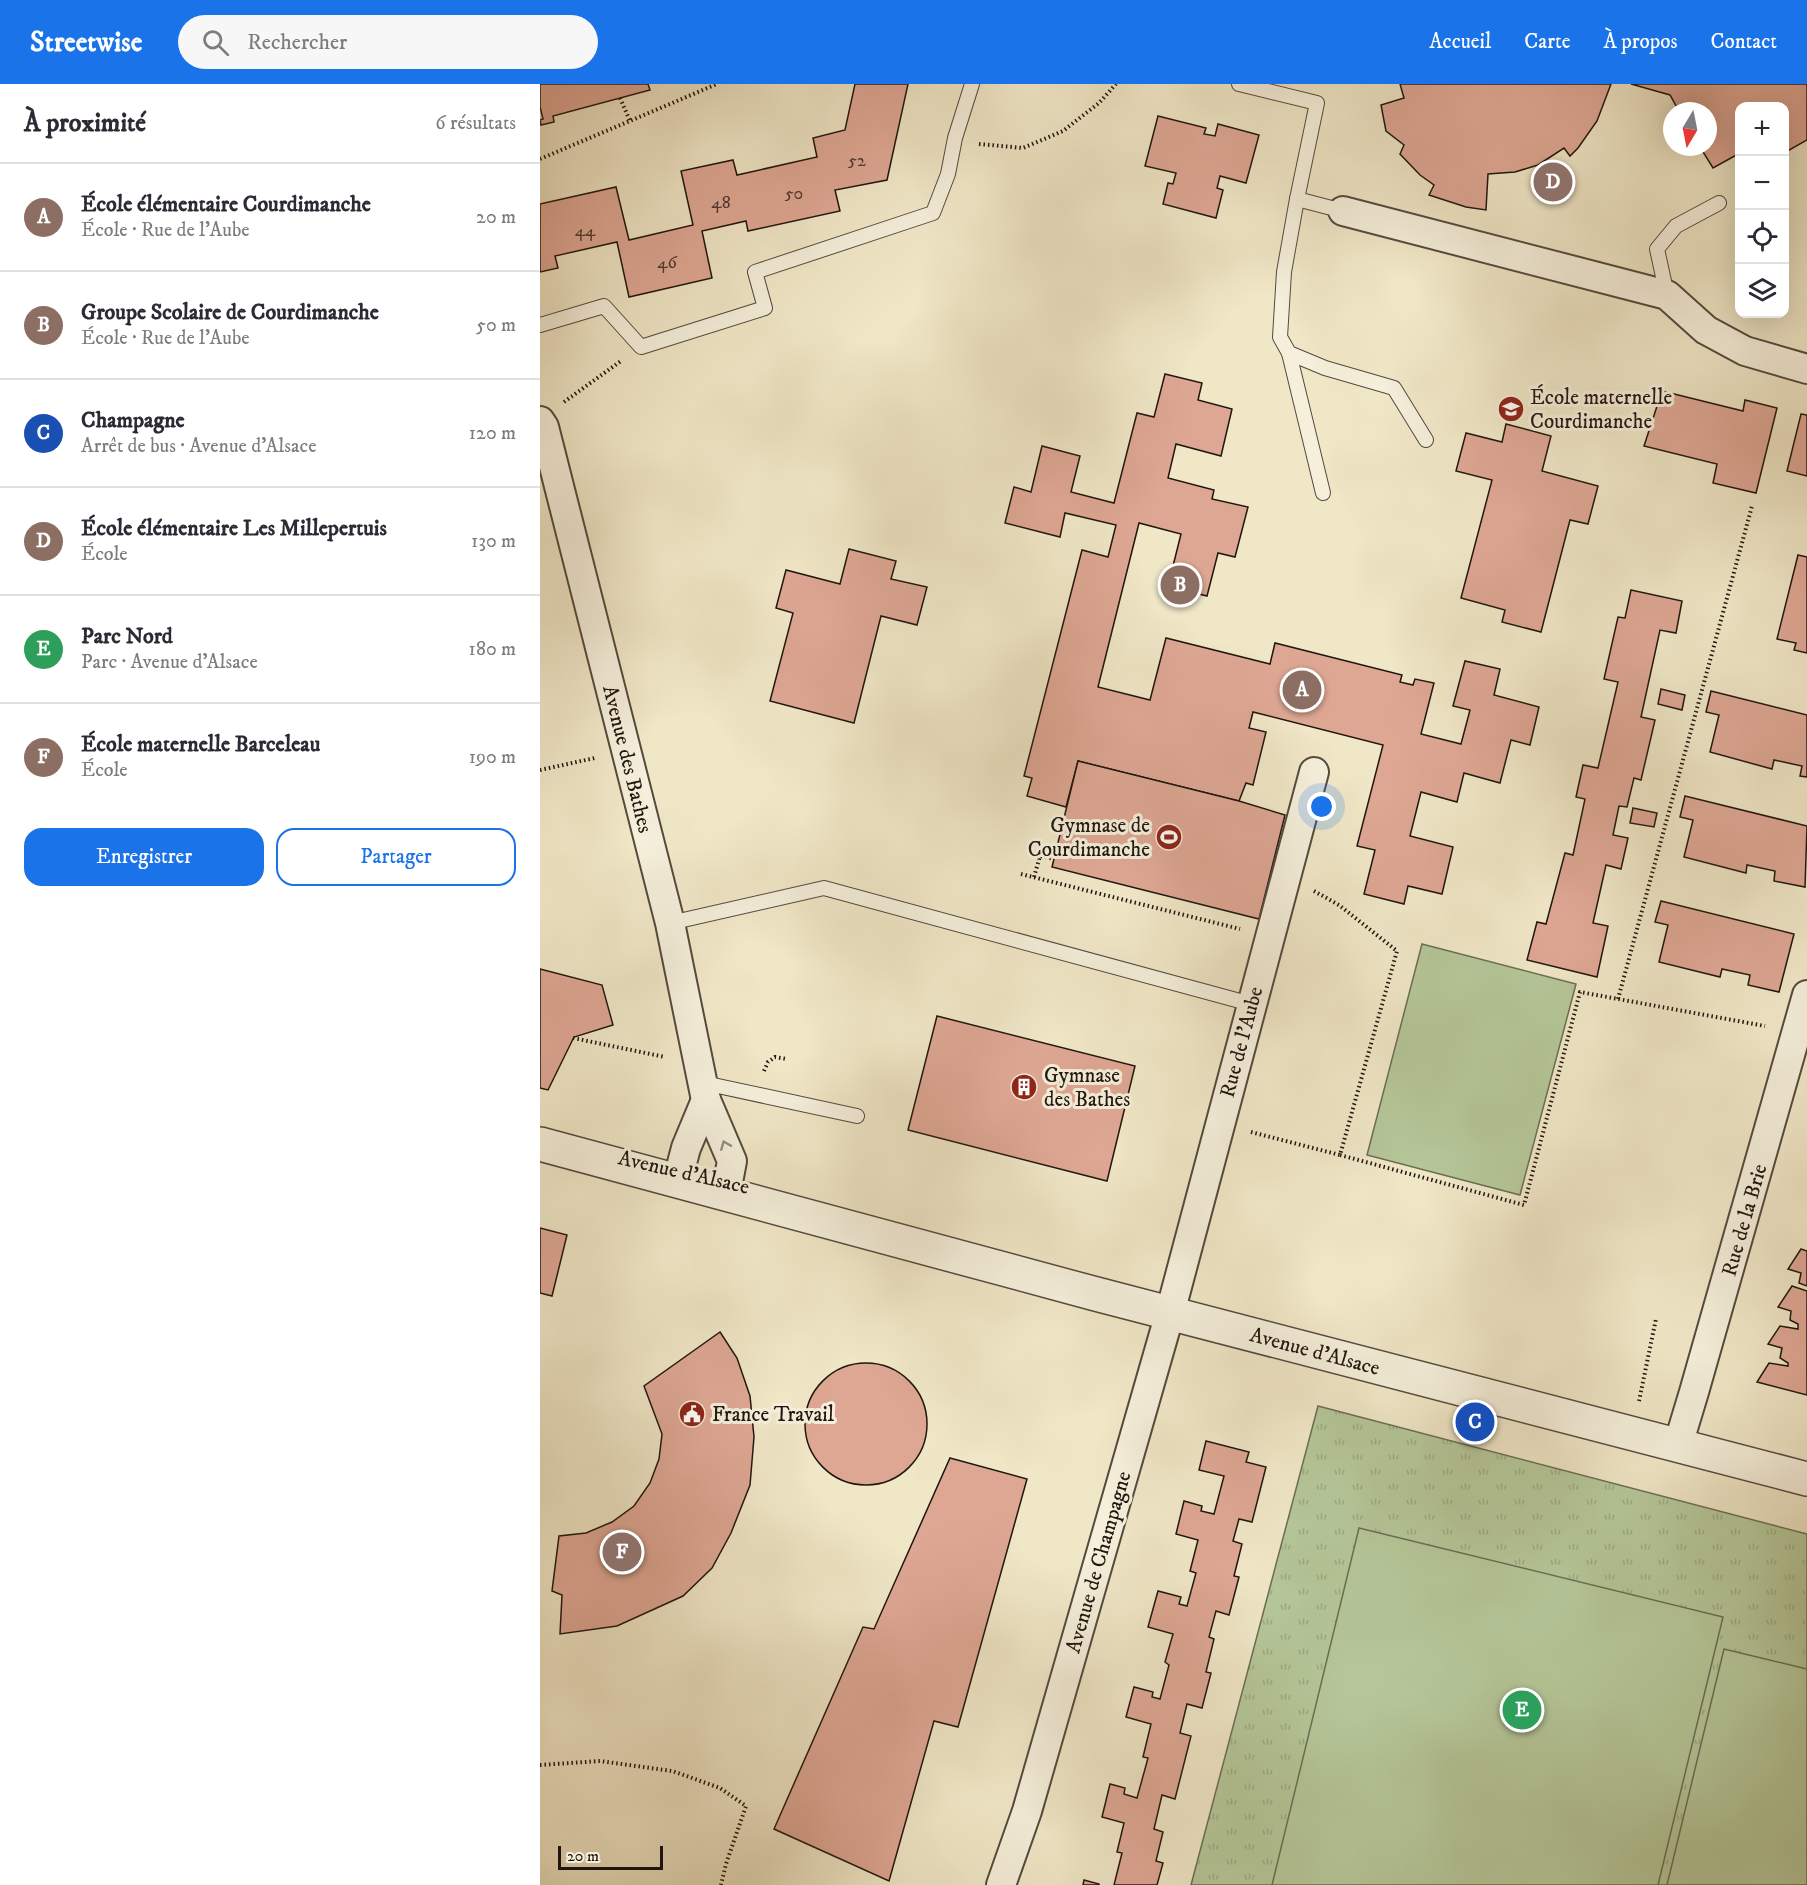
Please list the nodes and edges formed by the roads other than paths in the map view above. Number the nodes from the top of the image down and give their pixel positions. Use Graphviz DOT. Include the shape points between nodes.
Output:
graph roads {
  1 [pos="972,84"];
  2 [pos="1239,84"];
  3 [pos="1297,199"];
  4 [pos="1719,203"];
  5 [pos="1343,211"];
  6 [pos="1667,296"];
  7 [pos="540,325"];
  8 [pos="1289,353"];
  9 [pos="1807,369"];
  10 [pos="549,413"];
  11 [pos="1426,440"];
  12 [pos="1323,493"];
  13 [pos="1314,772"];
  14 [pos="670,923"];
  15 [pos="1807,995"];
  16 [pos="1251,1004"];
  17 [pos="705,1092"];
  18 [pos="857,1116"];
  19 [pos="540,1139"];
  20 [pos="540,1144"];
  21 [pos="685,1177"];
  22 [pos="727,1187"];
  23 [pos="1170,1313"];
  24 [pos="1678,1445"];
  25 [pos="1807,1479"];
  26 [pos="1027,1811"];
  27 [pos="1001,1885"];
  28 [pos="1020,1885"];
  1 -- 7 [label="lane" via="948,174 933,213 755,272 765,308 641,347 604,306"];
  2 -- 3 [label="lane" via="1317,103"];
  3 -- 5 [label="lane"];
  3 -- 8 [label="lane" via="1284,272 1280,338"];
  4 -- 6 [label="lane" via="1676,226 1657,249"];
  5 -- 6 [label="street"];
  6 -- 9 [label="street" via="1706,330 1745,351"];
  8 -- 11 [label="lane" via="1394,388"];
  8 -- 12 [label="lane"];
  10 -- 14 [label="street, Avenue des Bathes" via="544,427"];
  13 -- 16 [label="street, Rue de l'Aube"];
  14 -- 16 [label="lane" via="824,888"];
  14 -- 17 [label="street, Avenue des Bathes"];
  15 -- 24 [label="street, Rue de la Brie"];
  16 -- 23 [label="street, Rue de l'Aube"];
  17 -- 18 [label="lane"];
  17 -- 21 [label="street" via="682,1163"];
  22 -- 17 [label="street, Avenue des Bathes, one-way" via="732,1161"];
  19 -- 21 [label="street, Avenue d'Alsace"];
  20 -- 21 [label="street, Avenue d'Alsace"];
  21 -- 22 [label="street, Avenue d'Alsace"];
  22 -- 23 [label="street, Avenue d'Alsace" via="823,1219"];
  23 -- 24 [label="street, Avenue d'Alsace"];
  23 -- 26 [label="street, Avenue de Champagne"];
  24 -- 25 [label="street, Avenue d'Alsace"];
  26 -- 27 [label="street, Avenue de Champagne"];
  26 -- 28 [label="street, Avenue de Champagne"];
}
